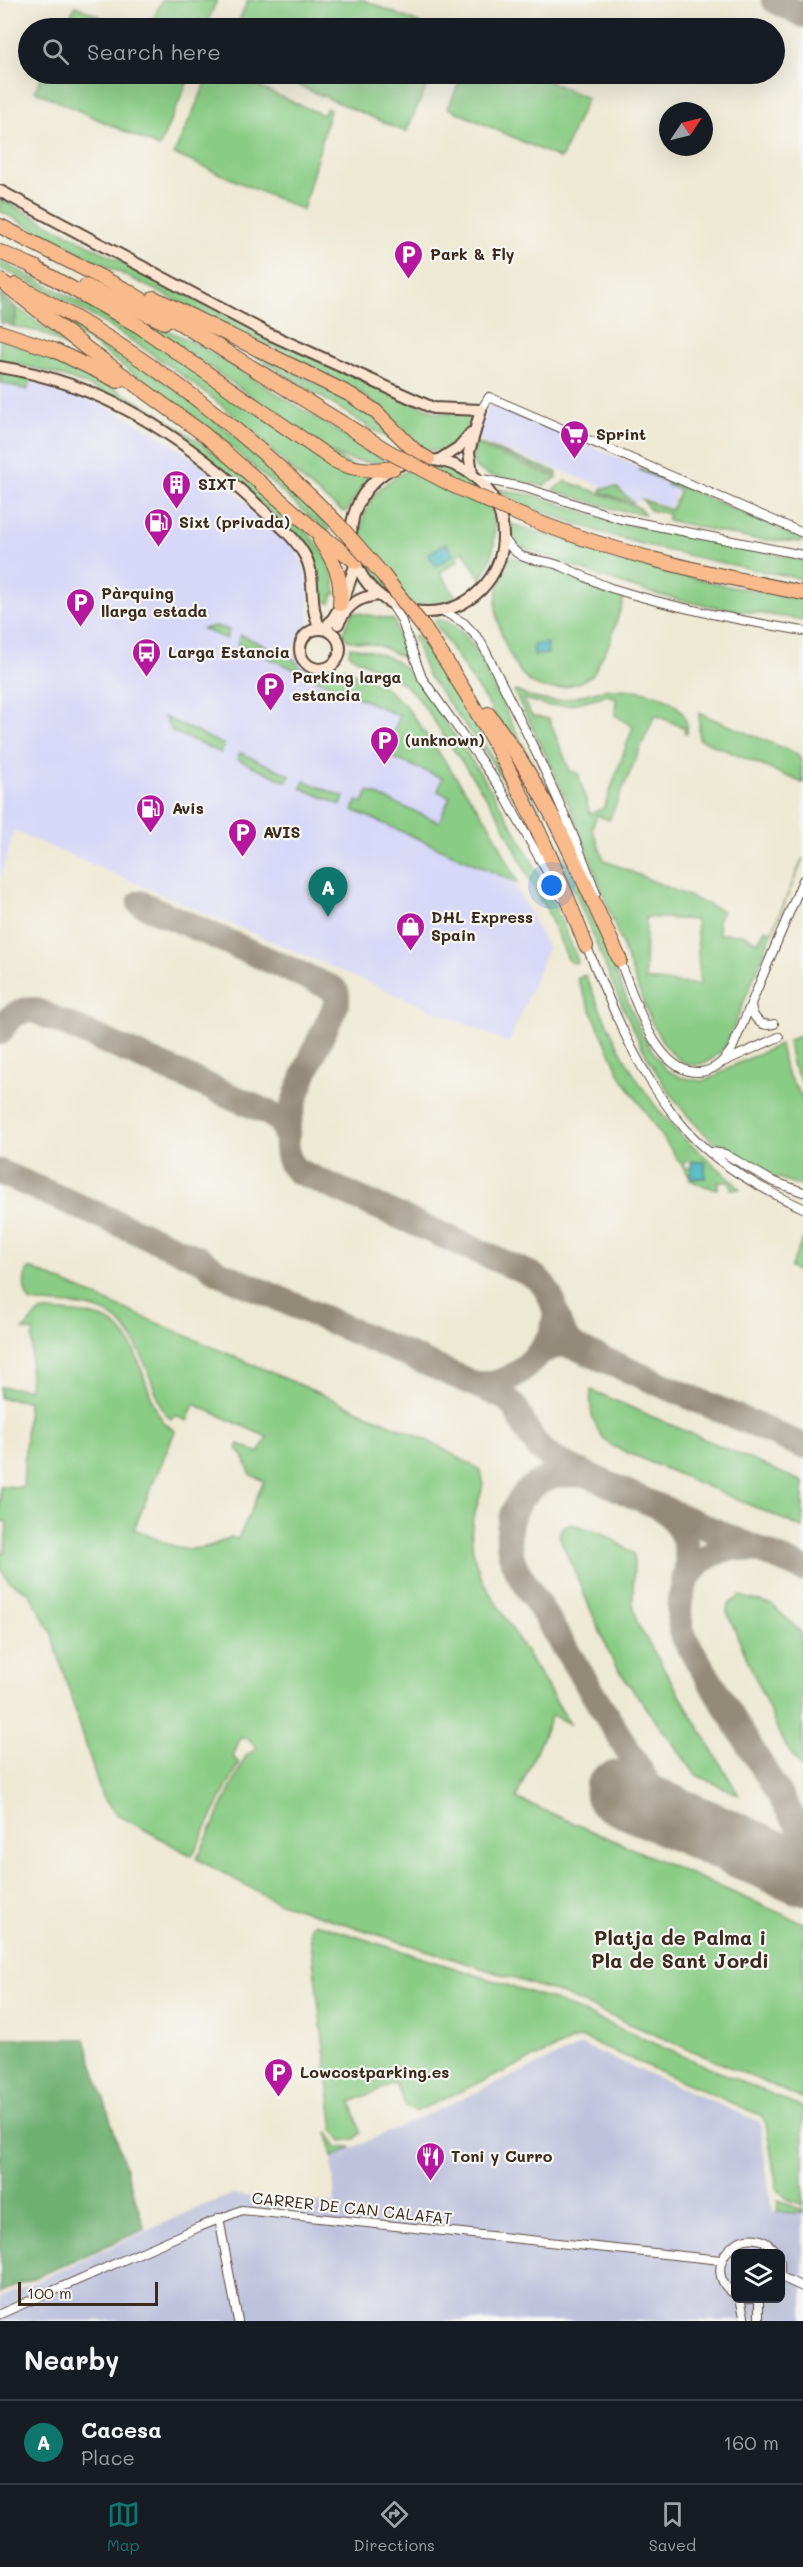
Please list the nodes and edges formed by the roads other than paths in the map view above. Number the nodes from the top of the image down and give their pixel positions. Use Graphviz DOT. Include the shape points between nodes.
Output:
graph roads {
  1 [pos="0,191"];
  2 [pos="0,226"];
  3 [pos="0,252"];
  4 [pos="30,266"];
  5 [pos="0,279"];
  6 [pos="126,290"];
  7 [pos="0,332"];
  8 [pos="239,358"];
  9 [pos="0,367"];
  10 [pos="163,404"];
  11 [pos="481,411"];
  12 [pos="474,428"];
  13 [pos="434,459"];
  14 [pos="393,468"];
  15 [pos="475,476"];
  16 [pos="308,524"];
  17 [pos="803,533"];
  18 [pos="503,537"];
  19 [pos="803,555"];
  20 [pos="356,562"];
  21 [pos="803,593"];
  22 [pos="379,596"];
  23 [pos="340,604"];
  24 [pos="392,604"];
  25 [pos="443,612"];
  26 [pos="315,614"];
  27 [pos="322,629"];
  28 [pos="803,631"];
  29 [pos="306,634"];
  30 [pos="337,638"];
  31 [pos="451,668"];
  32 [pos="803,880"];
  33 [pos="586,946"];
  34 [pos="620,960"];
  35 [pos="751,1004"];
  36 [pos="774,1024"];
  37 [pos="779,1037"];
  38 [pos="721,1062"];
  39 [pos="708,1151"];
  40 [pos="803,1192"];
  41 [pos="803,1208"];
  42 [pos="219,2218"];
  43 [pos="773,2249"];
  44 [pos="722,2260"];
  45 [pos="785,2279"];
  46 [pos="803,2287"];
  47 [pos="731,2291"];
  48 [pos="743,2303"];
  49 [pos="760,2303"];
  50 [pos="0,2314"];
  51 [pos="238,2321"];
  52 [pos="745,2321"];
  53 [pos="759,2321"];
  1 -- 11 [label="street" via="267,333 433,408"];
  2 -- 6 [label="highway"];
  3 -- 4 [label="highway"];
  4 -- 8 [label="highway" via="139,310"];
  4 -- 14 [label="highway" via="138,326 333,460 369,471"];
  5 -- 10 [label="highway"];
  5 -- 31 [label="highway, bridge" via="106,335 188,390 252,442 338,524 383,575"];
  6 -- 8 [label="highway"];
  6 -- 13 [label="highway" via="159,300 351,395 382,417 416,452"];
  7 -- 10 [label="highway" via="84,363"];
  8 -- 21 [label="highway, bridge" via="444,482 552,529 627,554"];
  9 -- 26 [label="street" via="93,392 132,412 206,462 299,546 311,568"];
  10 -- 16 [label="highway"];
  11 -- 12 [label="street"];
  11 -- 17 [label="street" via="489,397"];
  12 -- 13 [label="street" via="458,448"];
  12 -- 15 [label="street" via="468,458"];
  13 -- 14 [label="street" via="410,461"];
  13 -- 15 [label="street" via="460,466"];
  14 -- 20 [label="street" via="372,485 357,509 351,536"];
  15 -- 18 [label="street" via="497,507"];
  15 -- 19 [label="street" via="621,519"];
  16 -- 20 [label="highway"];
  16 -- 23 [label="highway" via="338,570"];
  18 -- 25 [label="street" via="498,563 488,584 470,600"];
  18 -- 28 [label="street" via="519,555 555,564 611,588 692,611"];
  20 -- 22 [label="street"];
  20 -- 23 [label="street"];
  22 -- 24 [label="street"];
  22 -- 30 [label="street" via="352,603 336,626"];
  23 -- 27 [label="street"];
  24 -- 25 [label="street" via="414,613"];
  24 -- 33 [label="street" via="422,678 499,786"];
  25 -- 34 [label="street" via="469,627 485,650 575,836"];
  26 -- 27 [label="street"];
  26 -- 29 [label="street"];
  27 -- 29 [label="street"];
  27 -- 30 [label="street"];
  29 -- 30 [label="street" via="299,645 300,655 316,669 327,668 336,660 340,649"];
  31 -- 33 [label="highway" via="488,727 534,818"];
  31 -- 34 [label="highway" via="503,734 536,788"];
  32 -- 35 [label="street"];
  33 -- 39 [label="street" via="633,1050 674,1114"];
  34 -- 38 [label="street" via="641,1013 668,1060 680,1069 694,1072 712,1069"];
  35 -- 36 [label="street" via="759,1022 766,1026"];
  35 -- 38 [label="street" via="732,1048"];
  37 -- 38 [label="street"];
  39 -- 40 [label="street" via="725,1154 771,1181"];
  39 -- 41 [label="street" via="766,1190"];
  42 -- 44 [label="street, CARRER DE CAN CALAFAT" via="242,2210"];
  42 -- 50 [label="street, CARRER DE CAN CALAFAT"];
  42 -- 51 [label="street"];
  43 -- 44 [label="street" via="765,2241 744,2239 726,2250"];
  44 -- 47 [label="street" via="722,2278"];
  45 -- 46 [label="street"];
  48 -- 52 [label="street"];
  49 -- 53 [label="street"];
}
